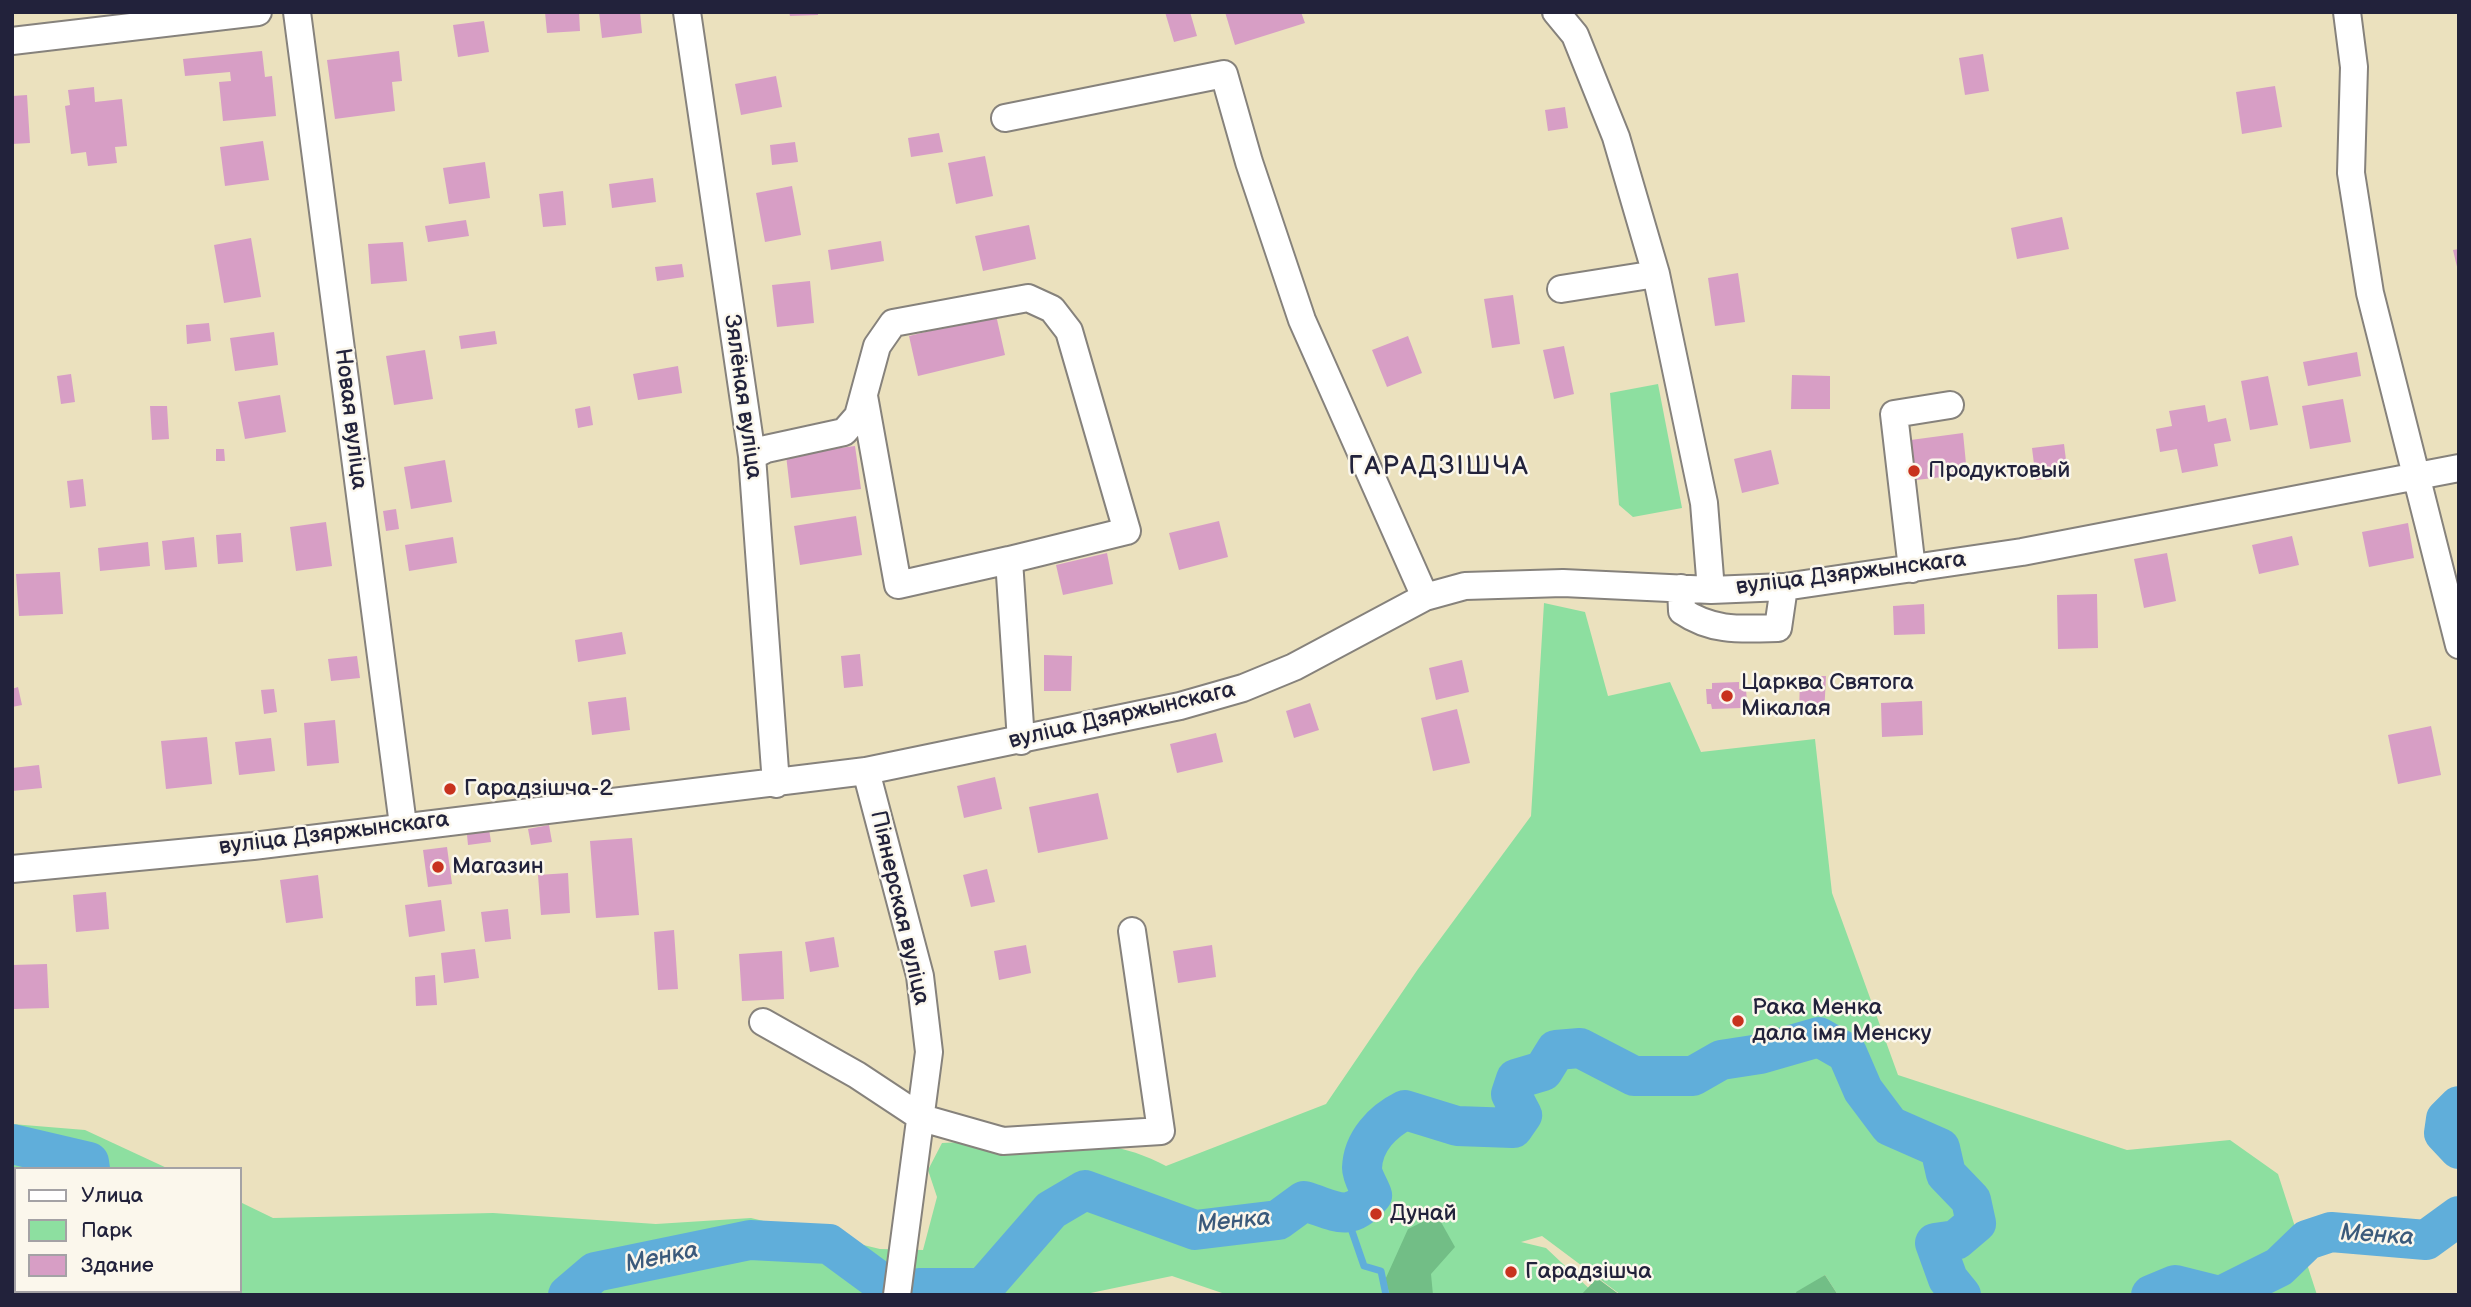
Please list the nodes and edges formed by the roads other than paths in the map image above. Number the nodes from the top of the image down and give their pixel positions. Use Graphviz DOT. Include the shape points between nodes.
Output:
graph roads {
  1 [pos="258,12"];
  2 [pos="297,12"];
  3 [pos="687,12"];
  4 [pos="1556,12"];
  5 [pos="2347,12"];
  6 [pos="12,41"];
  7 [pos="1005,118"];
  8 [pos="1656,274"];
  9 [pos="1561,289"];
  10 [pos="864,394"];
  11 [pos="1950,405"];
  12 [pos="752,456"];
  13 [pos="2459,468"];
  14 [pos="2417,474"];
  15 [pos="1009,560"];
  16 [pos="1912,569"];
  17 [pos="1784,587"];
  18 [pos="1681,588"];
  19 [pos="1711,590"];
  20 [pos="1424,597"];
  21 [pos="2459,645"];
  22 [pos="1021,741"];
  23 [pos="866,771"];
  24 [pos="776,784"];
  25 [pos="403,825"];
  26 [pos="12,869"];
  27 [pos="1132,931"];
  28 [pos="763,1022"];
  29 [pos="922,1118"];
  30 [pos="897,1295"];
  1 -- 6 [label="street"];
  2 -- 25 [label="street, Новая вуліца"];
  3 -- 12 [label="street, Зялёная вуліца"];
  4 -- 8 [label="street" via="1575,35 1616,137"];
  5 -- 14 [label="street" via="2354,67 2351,173 2370,293"];
  7 -- 20 [label="street" via="1224,74 1302,320"];
  8 -- 9 [label="street"];
  8 -- 19 [label="street" via="1704,503"];
  10 -- 12 [label="street" via="858,416 844,432"];
  10 -- 15 [label="street" via="898,585"];
  10 -- 15 [label="street" via="877,346 892,323 1028,298 1052,309 1069,331 1127,531"];
  11 -- 16 [label="street" via="1894,414"];
  12 -- 24 [label="street, Зялёная вуліца"];
  13 -- 14 [label="street, вуліца Дзяржынскага"];
  14 -- 16 [label="street, вуліца Дзяржынскага" via="2022,552"];
  14 -- 21 [label="street"];
  15 -- 22 [label="street"];
  16 -- 17 [label="street, вуліца Дзяржынскага"];
  17 -- 18 [label="street" via="1778,628 1723,630 1682,611"];
  17 -- 19 [label="street, вуліца Дзяржынскага"];
  18 -- 19 [label="street, вуліца Дзяржынскага"];
  18 -- 20 [label="street, вуліца Дзяржынскага" via="1516,583 1465,586"];
  20 -- 22 [label="street, вуліца Дзяржынскага" via="1294,667 1243,688"];
  22 -- 23 [label="street, вуліца Дзяржынскага"];
  23 -- 24 [label="street, вуліца Дзяржынскага"];
  23 -- 29 [label="street, Піянерская вуліца" via="920,976 929,1052"];
  24 -- 25 [label="street, вуліца Дзяржынскага"];
  25 -- 26 [label="street, вуліца Дзяржынскага" via="253,846"];
  27 -- 29 [label="street" via="1161,1131 1003,1141"];
  28 -- 29 [label="street"];
  29 -- 30 [label="street, Піянерская вуліца"];
}
